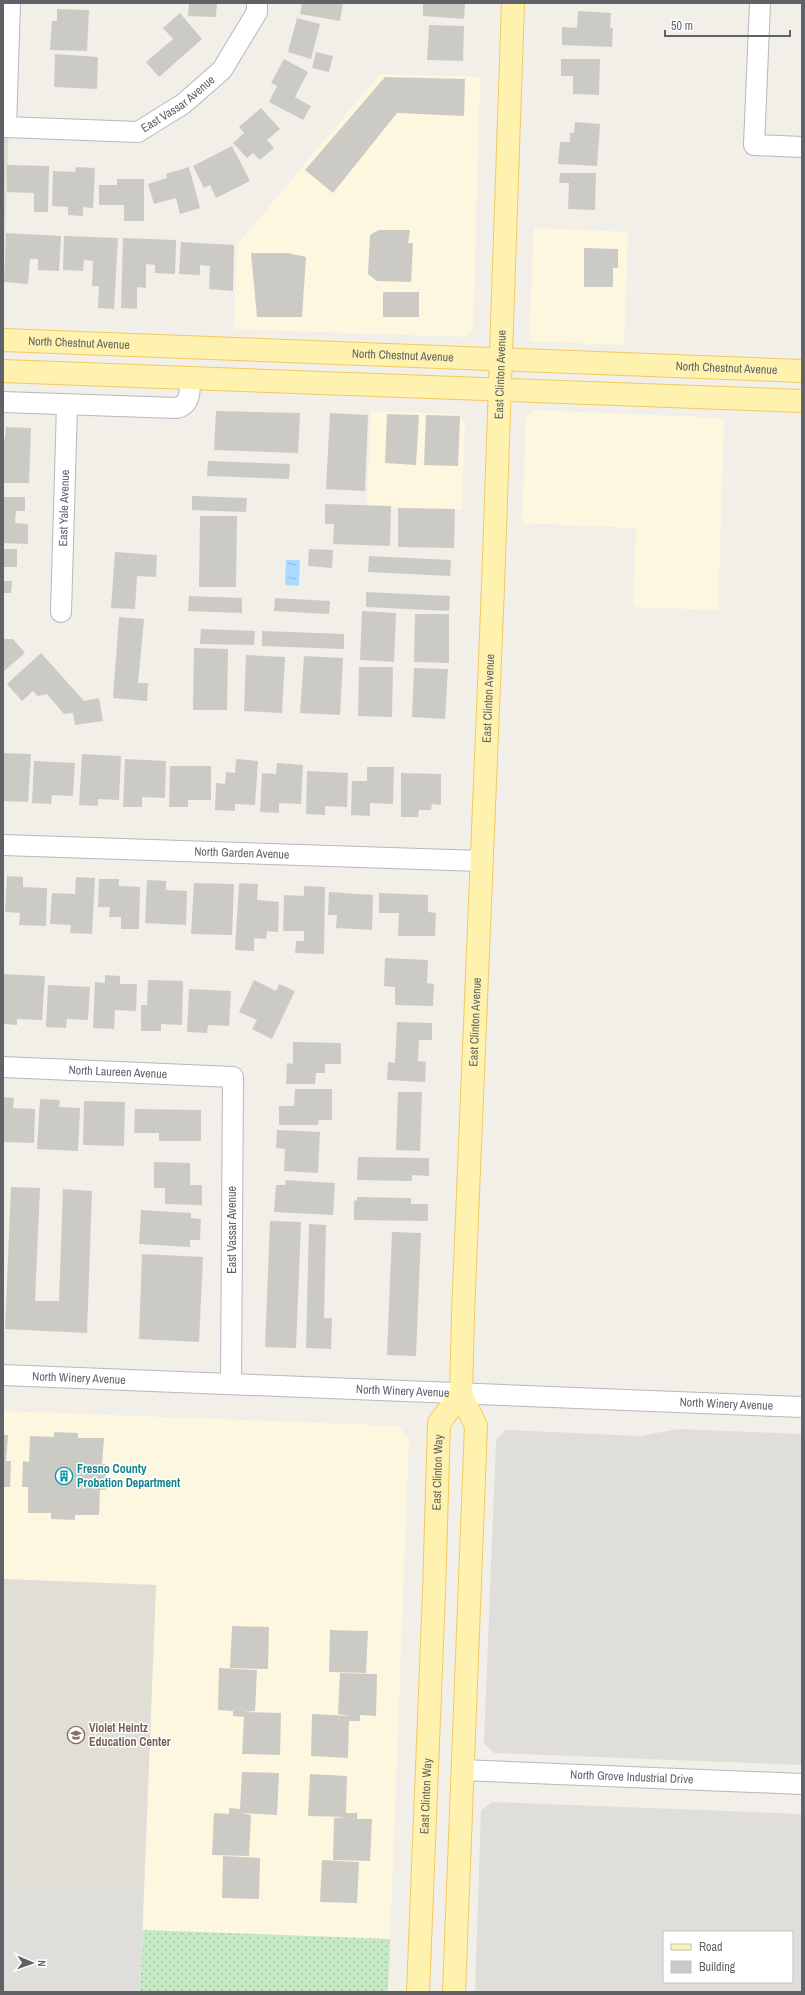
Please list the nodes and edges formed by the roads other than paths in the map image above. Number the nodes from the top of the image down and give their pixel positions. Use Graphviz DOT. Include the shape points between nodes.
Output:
graph roads {
  1 [pos="10,3"];
  2 [pos="257,3"];
  3 [pos="513,3"];
  4 [pos="760,3"];
  5 [pos="802,147"];
  6 [pos="3,340"];
  7 [pos="500,359"];
  8 [pos="3,371"];
  9 [pos="802,371"];
  10 [pos="190,378"];
  11 [pos="499,390"];
  12 [pos="802,401"];
  13 [pos="3,402"];
  14 [pos="67,405"];
  15 [pos="61,612"];
  16 [pos="3,845"];
  17 [pos="481,861"];
  18 [pos="3,1067"];
  19 [pos="233,1077"];
  20 [pos="3,1375"];
  21 [pos="231,1383"];
  22 [pos="461,1394"];
  23 [pos="802,1407"];
  24 [pos="462,1770"];
  25 [pos="802,1784"];
  26 [pos="418,1992"];
  27 [pos="454,1992"];
  1 -- 2 [label="street, East Vassar Avenue" via="6,127 138,132 183,104 222,70 257,12"];
  3 -- 7 [label="main road, East Clinton Avenue"];
  4 -- 5 [label="street" via="754,145"];
  6 -- 7 [label="main road, North Chestnut Avenue"];
  7 -- 9 [label="main road, North Chestnut Avenue"];
  7 -- 11 [label="main road, East Clinton Avenue"];
  8 -- 10 [label="main road"];
  10 -- 11 [label="main road"];
  10 -- 14 [label="street" via="187,402 178,408"];
  11 -- 12 [label="main road"];
  11 -- 17 [label="main road, East Clinton Avenue"];
  13 -- 14 [label="street"];
  14 -- 15 [label="street, East Yale Avenue"];
  16 -- 17 [label="street, North Garden Avenue"];
  17 -- 22 [label="main road, East Clinton Avenue"];
  18 -- 19 [label="street, North Laureen Avenue"];
  19 -- 21 [label="street, East Vassar Avenue"];
  20 -- 21 [label="street, North Winery Avenue"];
  21 -- 22 [label="street, North Winery Avenue"];
  22 -- 23 [label="street, North Winery Avenue"];
  22 -- 24 [label="main road" via="476,1426"];
  22 -- 26 [label="main road, East Clinton Way" via="439,1423"];
  24 -- 25 [label="street, North Grove Industrial Drive"];
  24 -- 27 [label="main road"];
}
